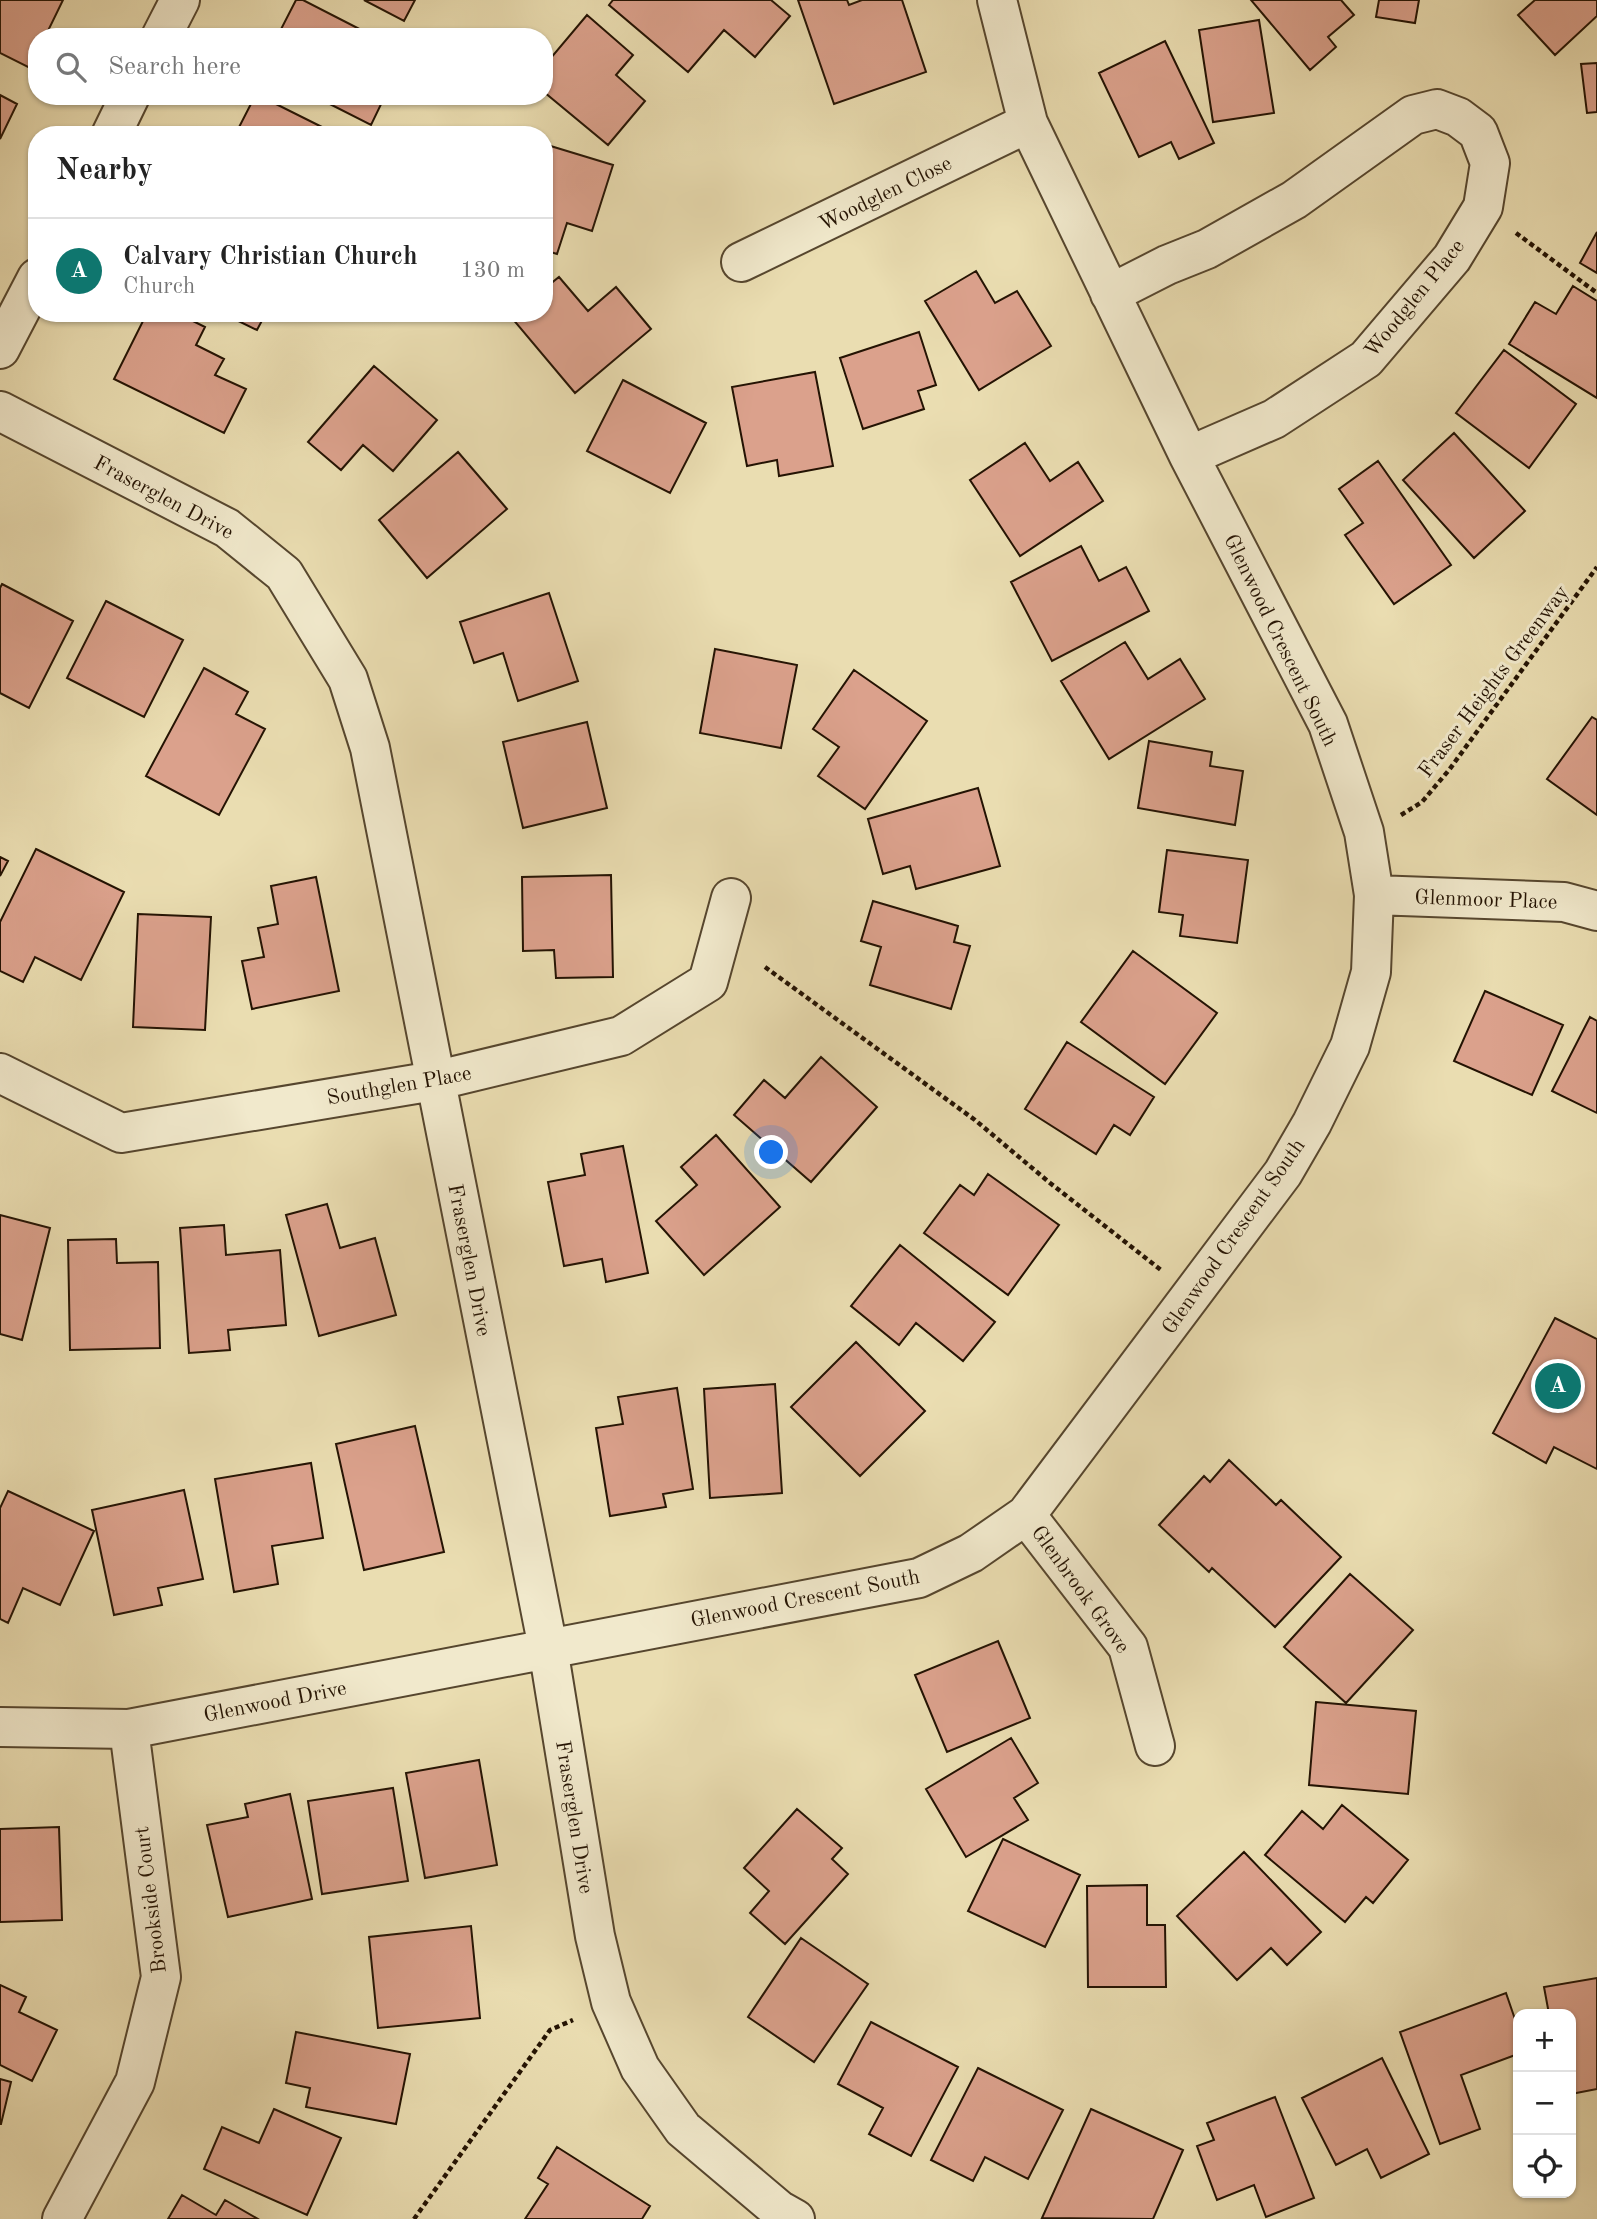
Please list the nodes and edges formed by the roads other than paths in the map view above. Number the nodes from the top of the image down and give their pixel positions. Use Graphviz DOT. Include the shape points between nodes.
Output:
graph roads {
  1 [pos="180,0"];
  2 [pos="998,0"];
  3 [pos="166,28"];
  4 [pos="126,105"];
  5 [pos="1028,123"];
  6 [pos="116,126"];
  7 [pos="741,262"];
  8 [pos="1110,294"];
  9 [pos="28,295"];
  10 [pos="0,349"];
  11 [pos="0,411"];
  12 [pos="1189,456"];
  13 [pos="1374,895"];
  14 [pos="731,898"];
  15 [pos="1597,911"];
  16 [pos="0,1073"];
  17 [pos="434,1081"];
  18 [pos="1026,1515"];
  19 [pos="548,1648"];
  20 [pos="0,1727"];
  21 [pos="129,1729"];
  22 [pos="1155,1746"];
  23 [pos="782,2216"];
  24 [pos="62,2219"];
  1 -- 3 [label="street"];
  2 -- 5 [label="street, Glenwood Crescent South"];
  4 -- 6 [label="street"];
  5 -- 7 [label="street, Woodglen Close"];
  5 -- 8 [label="street, Glenwood Crescent South"];
  8 -- 12 [label="street, Glenwood Crescent South"];
  8 -- 12 [label="street, Woodglen Place" via="1207,249 1294,200 1413,115 1437,109 1478,132 1490,163 1483,207 1452,258 1366,359 1274,419"];
  9 -- 10 [label="street"];
  11 -- 17 [label="street, Fraserglen Drive" via="227,528 284,574 348,679 370,748"];
  12 -- 13 [label="street, Glenwood Crescent South" via="1328,724 1364,832"];
  13 -- 15 [label="street, Glenmoor Place" via="1564,902"];
  13 -- 18 [label="street, Glenwood Crescent South" via="1371,972 1350,1046 1312,1123 1283,1173"];
  14 -- 17 [label="street, Southglen Place" via="708,982 632,1030"];
  16 -- 17 [label="street, Southglen Place" via="121,1133"];
  17 -- 19 [label="street, Fraserglen Drive"];
  18 -- 19 [label="street, Glenwood Crescent South" via="971,1553 919,1578"];
  18 -- 22 [label="street, Glenbrook Grove" via="1128,1647"];
  19 -- 21 [label="street, Glenwood Drive"];
  19 -- 23 [label="street, Fraserglen Drive" via="594,1936 611,2002 640,2068 682,2129"];
  20 -- 21 [label="street, Glenwood Drive"];
  21 -- 24 [label="street, Brookside Court" via="161,1977 135,2082"];
}
